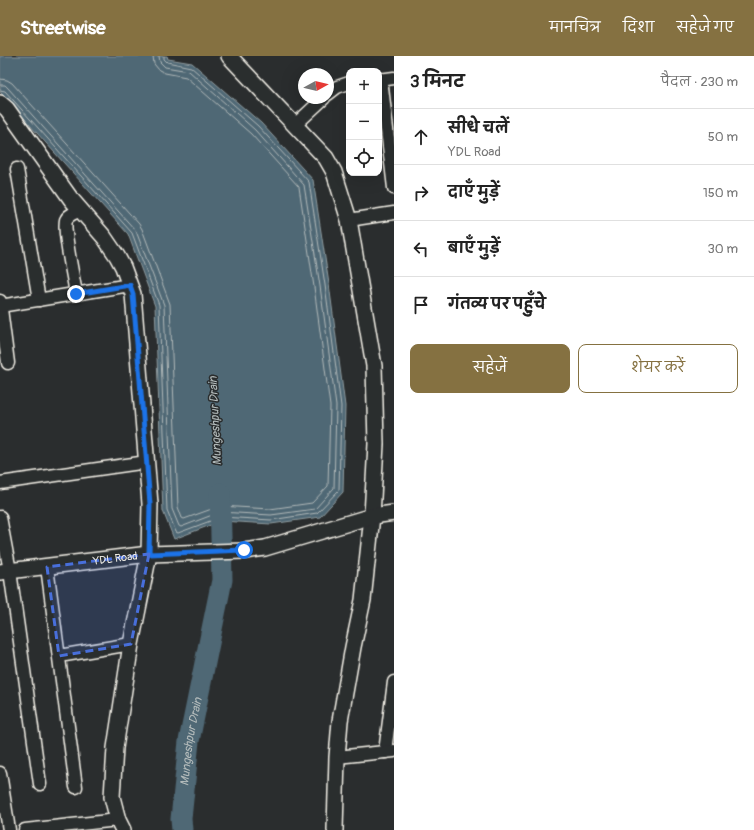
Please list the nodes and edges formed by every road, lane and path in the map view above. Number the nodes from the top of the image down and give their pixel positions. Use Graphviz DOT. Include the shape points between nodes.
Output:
graph roads {
  1 [pos="228,56"];
  2 [pos="394,78"];
  3 [pos="382,79"];
  4 [pos="346,84"];
  5 [pos="334,89"];
  6 [pos="382,95"];
  7 [pos="318,104"];
  8 [pos="2,106"];
  9 [pos="295,125"];
  10 [pos="16,169"];
  11 [pos="394,188"];
  12 [pos="81,210"];
  13 [pos="394,213"];
  14 [pos="349,220"];
  15 [pos="130,285"];
  16 [pos="76,294"];
  17 [pos="39,300"];
  18 [pos="0,305"];
  19 [pos="8,363"];
  20 [pos="147,462"];
  21 [pos="0,483"];
  22 [pos="394,513"];
  23 [pos="372,516"];
  24 [pos="0,517"];
  25 [pos="149,554"];
  26 [pos="47,566"];
  27 [pos="5,572"];
  28 [pos="131,644"];
  29 [pos="59,656"];
  30 [pos="394,682"];
  31 [pos="390,752"];
  32 [pos="337,758"];
  33 [pos="0,773"];
  34 [pos="40,784"];
  35 [pos="76,787"];
  36 [pos="121,825"];
  37 [pos="9,830"];
  38 [pos="25,830"];
  39 [pos="335,830"];
  1 -- 9 [label="street"];
  2 -- 3 [label="street"];
  4 -- 5 [label="street"];
  6 -- 11 [label="street"];
  7 -- 9 [label="street"];
  8 -- 12 [label="street"];
  9 -- 14 [label="street" via="331,165"];
  10 -- 17 [label="street"];
  12 -- 15 [label="street" via="117,256"];
  12 -- 16 [label="street" via="68,217 66,221"];
  13 -- 14 [label="street"];
  14 -- 23 [label="street" via="375,378 376,453"];
  15 -- 16 [label="street"];
  15 -- 20 [label="street" via="134,300"];
  16 -- 17 [label="street"];
  17 -- 18 [label="street"];
  18 -- 19 [label="street"];
  20 -- 21 [label="street"];
  20 -- 25 [label="street" via="150,504"];
  22 -- 23 [label="street, YDL Road"];
  23 -- 25 [label="street, YDL Road" via="265,548"];
  23 -- 32 [label="street" via="363,600 340,721"];
  24 -- 27 [label="street"];
  25 -- 26 [label="street, YDL Road"];
  25 -- 28 [label="street"];
  26 -- 27 [label="street, YDL Road"];
  26 -- 29 [label="street"];
  27 -- 34 [label="street"];
  28 -- 29 [label="street"];
  28 -- 36 [label="street" via="115,748 112,797"];
  29 -- 35 [label="street"];
  30 -- 31 [label="street"];
  31 -- 32 [label="street"];
  32 -- 39 [label="street"];
  33 -- 37 [label="street"];
  36 -- 38 [label="street"];
}
